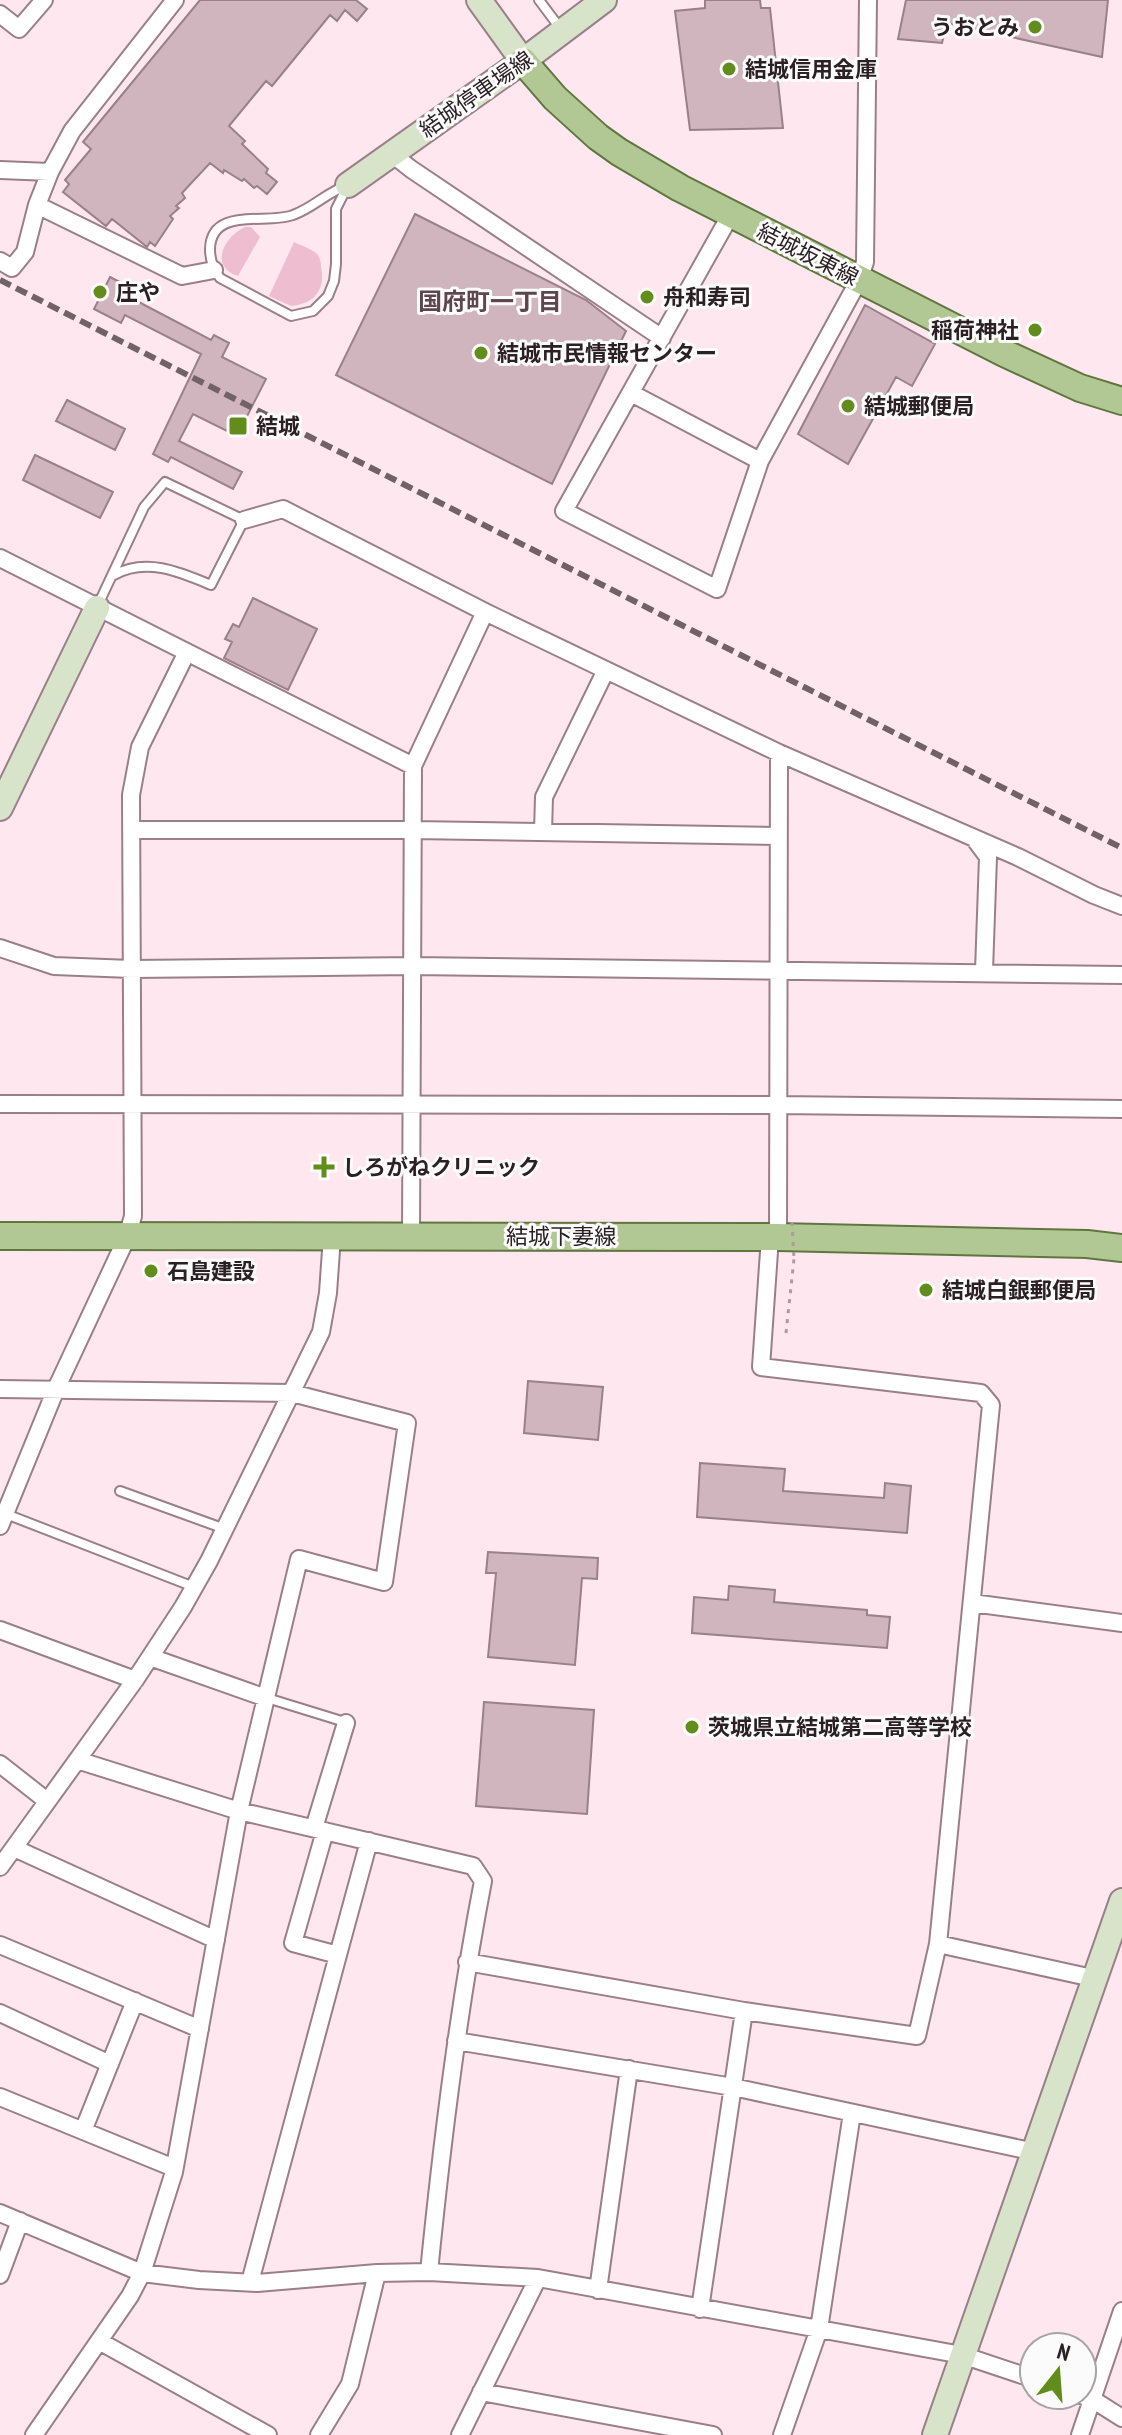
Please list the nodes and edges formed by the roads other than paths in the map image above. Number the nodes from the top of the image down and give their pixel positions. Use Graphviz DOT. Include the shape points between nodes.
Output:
graph roads {
  1 [pos="44,0"];
  2 [pos="175,0"];
  3 [pos="479,0"];
  4 [pos="539,0"];
  5 [pos="604,0"];
  6 [pos="868,0"];
  7 [pos="0,14"];
  8 [pos="563,31"];
  9 [pos="523,61"];
  10 [pos="392,154"];
  11 [pos="0,170"];
  12 [pos="50,172"];
  13 [pos="348,185"];
  14 [pos="37,205"];
  15 [pos="731,214"];
  16 [pos="0,261"];
  17 [pos="214,270"];
  18 [pos="859,280"];
  19 [pos="662,338"];
  20 [pos="631,393"];
  21 [pos="1122,401"];
  22 [pos="760,461"];
  23 [pos="244,520"];
  24 [pos="0,558"];
  25 [pos="114,575"];
  26 [pos="97,608"];
  27 [pos="485,612"];
  28 [pos="187,652"];
  29 [pos="606,670"];
  30 [pos="779,753"];
  31 [pos="413,766"];
  32 [pos="0,808"];
  33 [pos="131,830"];
  34 [pos="413,830"];
  35 [pos="543,832"];
  36 [pos="779,836"];
  37 [pos="976,841"];
  38 [pos="1122,906"];
  39 [pos="0,948"];
  40 [pos="413,966"];
  41 [pos="131,969"];
  42 [pos="779,971"];
  43 [pos="984,971"];
  44 [pos="1122,975"];
  45 [pos="0,1104"];
  46 [pos="134,1104"];
  47 [pos="412,1105"];
  48 [pos="779,1105"];
  49 [pos="1122,1109"];
  50 [pos="780,1232"];
  51 [pos="0,1236"];
  52 [pos="332,1236"];
  53 [pos="411,1236"];
  54 [pos="127,1237"];
  55 [pos="1122,1248"];
  56 [pos="0,1389"];
  57 [pos="56,1389"];
  58 [pos="292,1393"];
  59 [pos="120,1491"];
  60 [pos="2,1520"];
  61 [pos="225,1529"];
  62 [pos="194,1587"];
  63 [pos="972,1603"];
  64 [pos="1122,1623"];
  65 [pos="0,1630"];
  66 [pos="150,1657"];
  67 [pos="135,1680"];
  68 [pos="266,1698"];
  69 [pos="346,1723"];
  70 [pos="77,1760"];
  71 [pos="0,1764"];
  72 [pos="47,1801"];
  73 [pos="239,1811"];
  74 [pos="320,1830"];
  75 [pos="369,1841"];
  76 [pos="14,1848"];
  77 [pos="0,1867"];
  78 [pos="1122,1901"];
  79 [pos="216,1940"];
  80 [pos="938,1944"];
  81 [pos="0,1945"];
  82 [pos="338,1955"];
  83 [pos="467,1962"];
  84 [pos="1097,1979"];
  85 [pos="135,2001"];
  86 [pos="744,2011"];
  87 [pos="0,2013"];
  88 [pos="200,2029"];
  89 [pos="456,2041"];
  90 [pos="110,2064"];
  91 [pos="629,2069"];
  92 [pos="733,2087"];
  93 [pos="0,2097"];
  94 [pos="852,2113"];
  95 [pos="83,2131"];
  96 [pos="1035,2152"];
  97 [pos="174,2168"];
  98 [pos="0,2213"];
  99 [pos="20,2221"];
  100 [pos="429,2272"];
  101 [pos="142,2273"];
  102 [pos="377,2273"];
  103 [pos="0,2275"];
  104 [pos="538,2278"];
  105 [pos="250,2282"];
  106 [pos="598,2290"];
  107 [pos="700,2309"];
  108 [pos="1122,2311"];
  109 [pos="819,2329"];
  110 [pos="99,2341"];
  111 [pos="962,2355"];
  112 [pos="1098,2370"];
  113 [pos="1018,2374"];
  114 [pos="481,2392"];
  115 [pos="1098,2404"];
  116 [pos="1084,2411"];
  117 [pos="1122,2418"];
  118 [pos="34,2435"];
  119 [pos="268,2435"];
  120 [pos="319,2435"];
  121 [pos="460,2435"];
  122 [pos="713,2435"];
  123 [pos="782,2435"];
  124 [pos="935,2435"];
  125 [pos="1080,2435"];
  1 -- 7 [label="street" via="19,29"];
  2 -- 12 [label="street" via="72,131"];
  3 -- 9 [label="street"];
  4 -- 8 [label="lane"];
  5 -- 8 [label="street, 結城停車場線"];
  6 -- 18 [label="street" via="865,262"];
  8 -- 9 [label="street, 結城停車場線"];
  9 -- 10 [label="street, 結城停車場線"];
  9 -- 15 [label="main road, 結城坂東線" via="608,145"];
  10 -- 13 [label="street, 結城停車場線"];
  10 -- 19 [label="street"];
  11 -- 12 [label="street"];
  12 -- 14 [label="street"];
  13 -- 17 [label="lane" via="280,220 238,219 220,226 210,244"];
  13 -- 17 [label="lane" via="336,209 334,281 318,308 291,316"];
  14 -- 16 [label="street" via="25,252 12,268"];
  14 -- 17 [label="street" via="182,276"];
  15 -- 18 [label="main road, 結城坂東線"];
  15 -- 19 [label="street"];
  18 -- 21 [label="main road, 結城坂東線" via="1064,382"];
  18 -- 22 [label="street"];
  19 -- 20 [label="street"];
  20 -- 22 [label="street"];
  20 -- 22 [label="street" via="564,511 717,589"];
  23 -- 25 [label="lane" via="211,585 149,566 128,567"];
  23 -- 25 [label="lane" via="165,482 144,507"];
  23 -- 27 [label="street" via="283,509"];
  24 -- 26 [label="street"];
  25 -- 26 [label="lane"];
  26 -- 28 [label="street"];
  26 -- 32 [label="street"];
  27 -- 29 [label="street"];
  27 -- 31 [label="street"];
  28 -- 31 [label="street"];
  28 -- 33 [label="street" via="140,747"];
  29 -- 30 [label="street"];
  29 -- 35 [label="street" via="544,797"];
  30 -- 36 [label="street"];
  30 -- 37 [label="street"];
  31 -- 34 [label="street"];
  33 -- 34 [label="street"];
  33 -- 41 [label="street"];
  34 -- 35 [label="street"];
  34 -- 40 [label="street"];
  35 -- 36 [label="street"];
  36 -- 42 [label="street"];
  37 -- 38 [label="street"];
  37 -- 43 [label="street" via="988,857"];
  39 -- 41 [label="street" via="54,966"];
  40 -- 41 [label="street"];
  40 -- 42 [label="street"];
  40 -- 47 [label="street"];
  41 -- 46 [label="street"];
  42 -- 43 [label="street"];
  42 -- 48 [label="street"];
  43 -- 44 [label="street"];
  45 -- 46 [label="street"];
  46 -- 47 [label="street"];
  46 -- 54 [label="street" via="133,1216"];
  47 -- 48 [label="street"];
  47 -- 53 [label="street"];
  48 -- 49 [label="street"];
  48 -- 50 [label="street"];
  50 -- 53 [label="main road, 結城下妻線"];
  50 -- 55 [label="main road, 結城下妻線"];
  50 -- 63 [label="street" via="761,1367 981,1393 991,1405"];
  51 -- 54 [label="main road, 結城下妻線"];
  52 -- 53 [label="main road, 結城下妻線"];
  52 -- 54 [label="main road, 結城下妻線"];
  52 -- 58 [label="street" via="321,1332"];
  54 -- 57 [label="street"];
  56 -- 57 [label="street"];
  57 -- 58 [label="street"];
  57 -- 60 [label="street"];
  58 -- 61 [label="street"];
  58 -- 68 [label="street" via="407,1423 384,1582 299,1559"];
  59 -- 61 [label="lane"];
  60 -- 62 [label="lane"];
  61 -- 62 [label="street"];
  62 -- 66 [label="street"];
  63 -- 64 [label="street"];
  63 -- 80 [label="street"];
  65 -- 67 [label="street"];
  66 -- 67 [label="street"];
  66 -- 68 [label="street"];
  67 -- 70 [label="street"];
  68 -- 69 [label="lane"];
  68 -- 73 [label="street"];
  69 -- 74 [label="street"];
  70 -- 72 [label="street"];
  70 -- 73 [label="street"];
  71 -- 72 [label="street"];
  72 -- 76 [label="street"];
  73 -- 74 [label="street"];
  73 -- 79 [label="street"];
  74 -- 75 [label="street"];
  74 -- 82 [label="street" via="293,1943"];
  75 -- 82 [label="street"];
  75 -- 83 [label="street" via="473,1866 483,1881"];
  76 -- 77 [label="street"];
  76 -- 79 [label="street"];
  78 -- 84 [label="street"];
  79 -- 88 [label="street"];
  80 -- 84 [label="street"];
  80 -- 86 [label="street" via="917,2036"];
  81 -- 85 [label="street"];
  82 -- 105 [label="street"];
  83 -- 86 [label="street"];
  83 -- 89 [label="street"];
  84 -- 96 [label="street"];
  85 -- 88 [label="street"];
  85 -- 90 [label="street"];
  86 -- 92 [label="street"];
  87 -- 90 [label="street"];
  88 -- 97 [label="street"];
  89 -- 91 [label="street"];
  89 -- 100 [label="street"];
  90 -- 95 [label="street"];
  91 -- 92 [label="street"];
  91 -- 106 [label="street"];
  92 -- 94 [label="street"];
  92 -- 107 [label="street"];
  93 -- 95 [label="street"];
  94 -- 96 [label="street"];
  94 -- 109 [label="street"];
  95 -- 97 [label="street"];
  96 -- 111 [label="street"];
  97 -- 101 [label="street"];
  98 -- 99 [label="street"];
  99 -- 101 [label="street"];
  99 -- 103 [label="street"];
  100 -- 102 [label="street"];
  100 -- 104 [label="street"];
  101 -- 105 [label="street"];
  101 -- 110 [label="street"];
  102 -- 105 [label="street"];
  102 -- 120 [label="street" via="350,2384"];
  104 -- 106 [label="street"];
  104 -- 114 [label="street"];
  106 -- 107 [label="street"];
  107 -- 109 [label="street"];
  108 -- 112 [label="street"];
  109 -- 111 [label="street"];
  109 -- 123 [label="street"];
  110 -- 118 [label="street"];
  110 -- 119 [label="street"];
  111 -- 113 [label="street"];
  111 -- 124 [label="street"];
  114 -- 121 [label="street"];
  114 -- 122 [label="street"];
  115 -- 117 [label="street"];
  116 -- 125 [label="street"];
}
